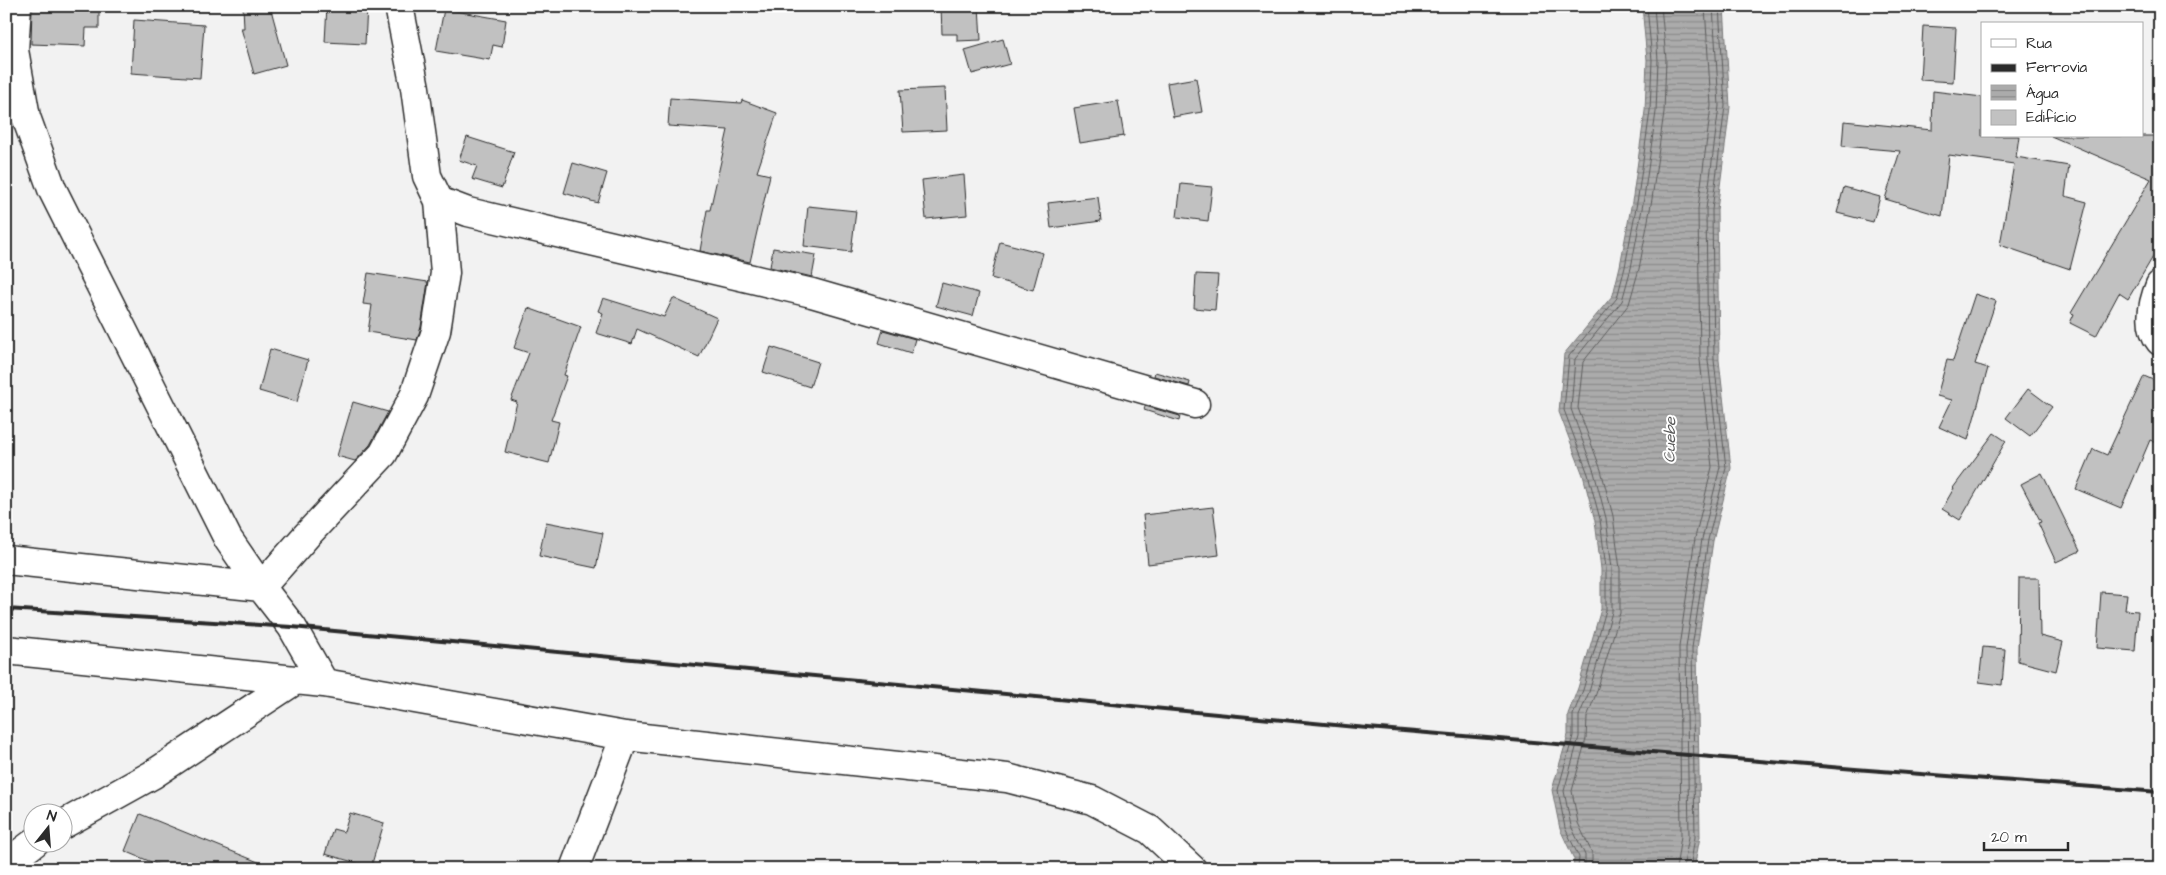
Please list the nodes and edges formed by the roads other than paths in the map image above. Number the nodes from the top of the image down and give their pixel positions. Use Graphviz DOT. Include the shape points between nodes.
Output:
graph roads {
  1 [pos="17,6"];
  2 [pos="399,6"];
  3 [pos="439,201"];
  4 [pos="2160,284"];
  5 [pos="2160,341"];
  6 [pos="1195,404"];
  7 [pos="6,560"];
  8 [pos="261,587"];
  9 [pos="6,650"];
  10 [pos="294,681"];
  11 [pos="324,683"];
  12 [pos="625,736"];
  13 [pos="72,819"];
  14 [pos="22,852"];
  15 [pos="6,864"];
  16 [pos="574,869"];
  17 [pos="1192,869"];
  1 -- 8 [label="street" via="14,50 24,108 52,190 228,539"];
  2 -- 3 [label="street" via="428,176"];
  3 -- 6 [label="street" via="468,212 812,293"];
  3 -- 8 [label="street" via="445,273 436,331 414,396 383,454"];
  4 -- 5 [label="street" via="2151,312 2155,335"];
  7 -- 8 [label="street"];
  8 -- 11 [label="street" via="292,627"];
  9 -- 10 [label="street"];
  10 -- 11 [label="street"];
  10 -- 13 [label="street" via="152,775"];
  11 -- 12 [label="street"];
  12 -- 16 [label="street"];
  12 -- 17 [label="street" via="1008,778 1092,800 1150,830"];
  14 -- 15 [label="street"];
}
